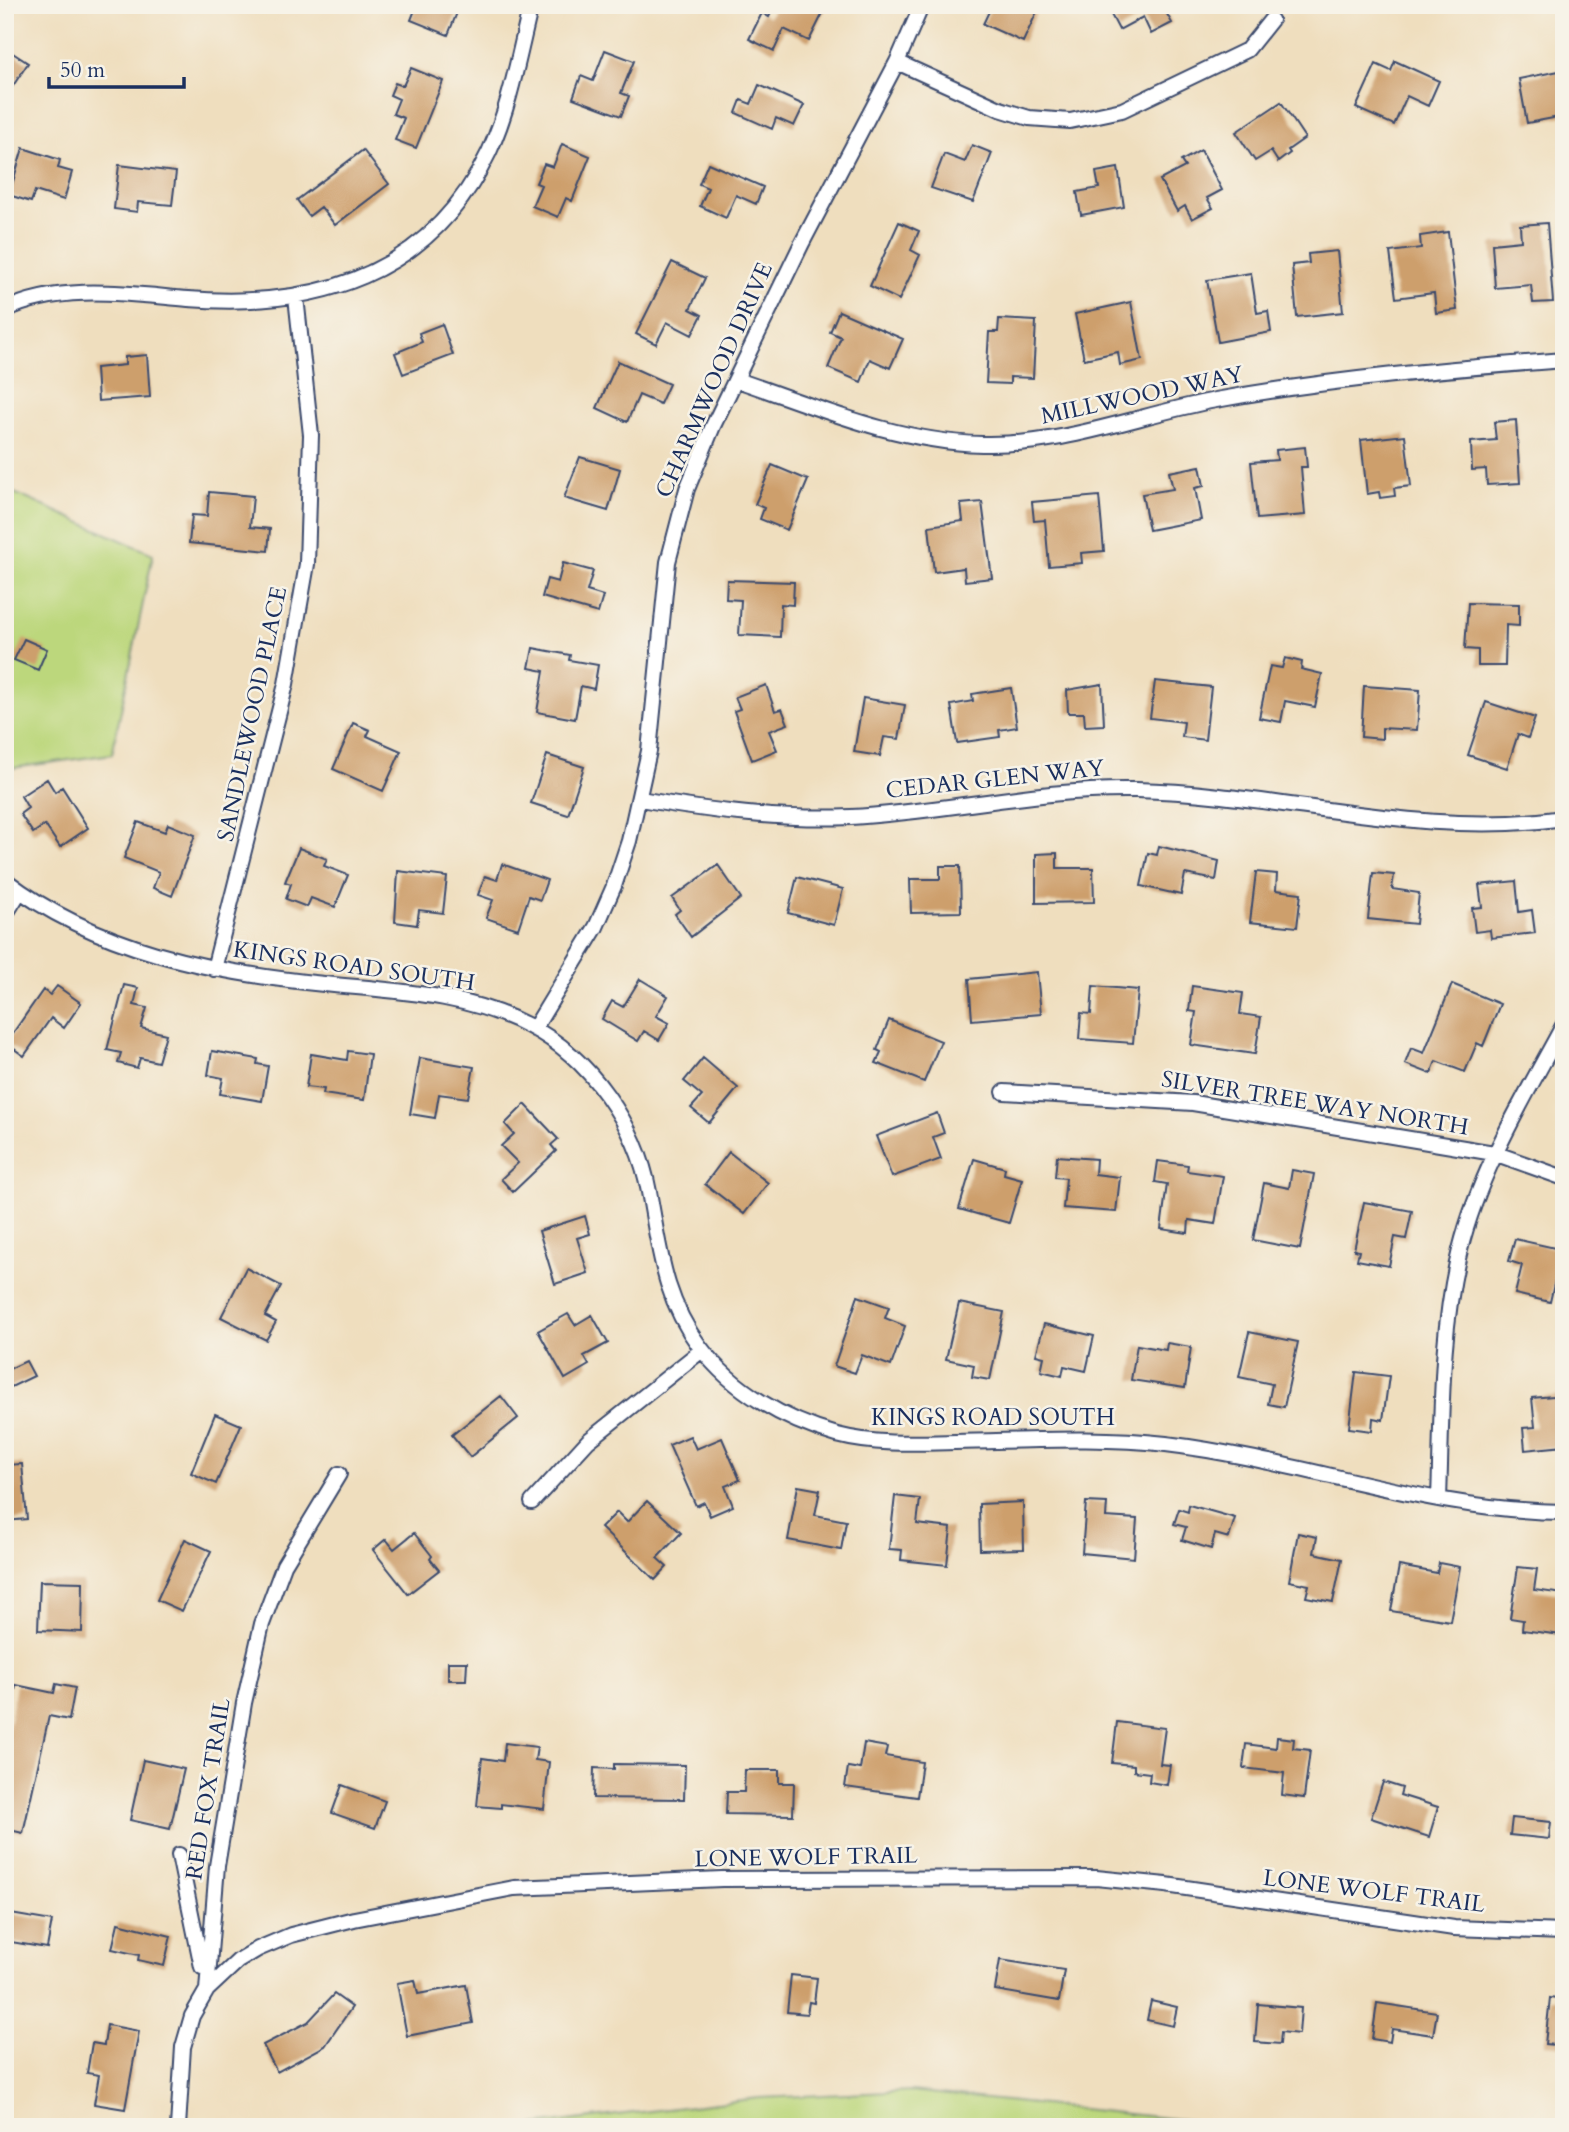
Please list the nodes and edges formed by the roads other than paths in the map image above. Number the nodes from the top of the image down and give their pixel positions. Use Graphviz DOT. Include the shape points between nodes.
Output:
graph roads {
  1 [pos="531,5"];
  2 [pos="922,5"];
  3 [pos="1272,20"];
  4 [pos="897,62"];
  5 [pos="296,297"];
  6 [pos="6,308"];
  7 [pos="1564,362"];
  8 [pos="737,380"];
  9 [pos="640,799"];
  10 [pos="1564,818"];
  11 [pos="5,880"];
  12 [pos="19,891"];
  13 [pos="5,915"];
  14 [pos="214,969"];
  15 [pos="1564,1024"];
  16 [pos="534,1029"];
  17 [pos="1004,1093"];
  18 [pos="1494,1153"];
  19 [pos="1564,1178"];
  20 [pos="702,1350"];
  21 [pos="339,1474"];
  22 [pos="1439,1499"];
  23 [pos="532,1503"];
  24 [pos="1564,1513"];
  25 [pos="180,1855"];
  26 [pos="1564,1932"];
  27 [pos="206,1990"];
  28 [pos="178,2127"];
  1 -- 5 [label="street" via="502,118 490,150 461,199 397,259 363,278"];
  2 -- 4 [label="street, CHARMWOOD DRIVE"];
  3 -- 4 [label="street" via="1247,50 1122,110 1070,121 1029,118 1000,109"];
  4 -- 8 [label="street, CHARMWOOD DRIVE" via="802,243"];
  5 -- 6 [label="street" via="215,301 77,293"];
  5 -- 14 [label="street, SANDLEWOOD PLACE" via="311,435 307,564 286,684"];
  7 -- 8 [label="street, MILLWOOD WAY" via="1284,387 1055,440 983,444 936,440 856,423"];
  8 -- 9 [label="street, CHARMWOOD DRIVE" via="713,426 673,532"];
  9 -- 10 [label="street, CEDAR GLEN WAY" via="730,813 820,818 1053,791 1159,790 1390,818 1489,823"];
  9 -- 16 [label="street, CHARMWOOD DRIVE" via="614,886 596,927"];
  11 -- 12 [label="street, KINGS ROAD SOUTH"];
  12 -- 13 [label="street"];
  12 -- 14 [label="street, KINGS ROAD SOUTH" via="107,937"];
  14 -- 16 [label="street, KINGS ROAD SOUTH" via="461,1001"];
  15 -- 18 [label="street"];
  16 -- 20 [label="street, KINGS ROAD SOUTH" via="592,1078 626,1126 649,1188 667,1284"];
  17 -- 18 [label="street, SILVER TREE WAY NORTH" via="1193,1103"];
  18 -- 19 [label="street, SILVER TREE WAY NORTH"];
  18 -- 22 [label="street" via="1463,1238 1449,1303"];
  20 -- 22 [label="street, KINGS ROAD SOUTH" via="747,1393 811,1427 843,1437 907,1443 1111,1440 1165,1444"];
  20 -- 23 [label="street" via="589,1441"];
  21 -- 27 [label="street, RED FOX TRAIL" via="284,1565 262,1624 217,1866"];
  22 -- 24 [label="street, KINGS ROAD SOUTH"];
  25 -- 27 [label="street"];
  26 -- 27 [label="street, LONE WOLF TRAIL" via="1454,1928 1096,1878 722,1878 514,1888 355,1919 291,1935 258,1949"];
  27 -- 28 [label="street, RED FOX TRAIL" via="192,2015 183,2047"];
}
